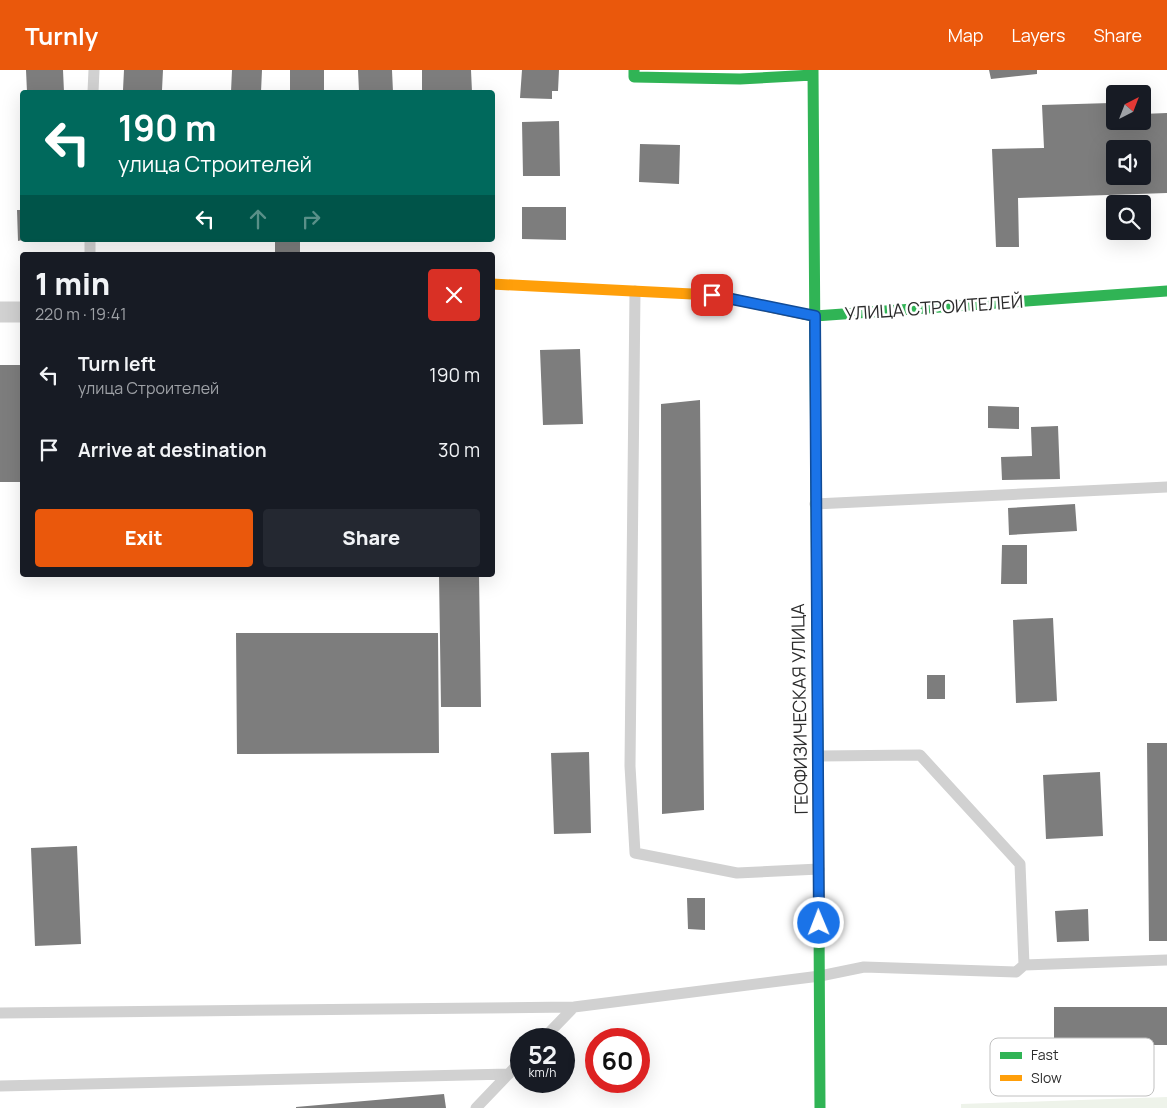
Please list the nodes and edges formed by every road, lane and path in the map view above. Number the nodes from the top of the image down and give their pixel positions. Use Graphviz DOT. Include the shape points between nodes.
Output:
graph roads {
  1 [pos="94,70"];
  2 [pos="634,70"];
  3 [pos="815,72"];
  4 [pos="93,90"];
  5 [pos="495,284"];
  6 [pos="635,291"];
  7 [pos="1167,291"];
  8 [pos="0,312"];
  9 [pos="20,312"];
  10 [pos="815,316"];
  11 [pos="1167,488"];
  12 [pos="815,504"];
  13 [pos="818,756"];
  14 [pos="819,870"];
  15 [pos="1167,960"];
  16 [pos="1024,965"];
  17 [pos="820,976"];
  18 [pos="574,1007"];
  19 [pos="0,1013"];
  20 [pos="554,1028"];
  21 [pos="509,1074"];
  22 [pos="0,1086"];
  23 [pos="476,1108"];
  24 [pos="820,1108"];
  1 -- 4 [label="lane"];
  2 -- 3 [label="main road" via="634,77 740,78"];
  3 -- 10 [label="main road, ГЕОФИЗИЧЕСКАЯ УЛИЦА"];
  5 -- 6 [label="main road, УЛИЦА СТРОИТЕЛЕЙ"];
  6 -- 10 [label="main road, УЛИЦА СТРОИТЕЛЕЙ" via="712,295"];
  6 -- 14 [label="lane" via="630,766 635,853 737,873"];
  7 -- 10 [label="main road, УЛИЦА СТРОИТЕЛЕЙ"];
  8 -- 9 [label="street"];
  10 -- 12 [label="main road, ГЕОФИЗИЧЕСКАЯ УЛИЦА"];
  11 -- 12 [label="lane"];
  12 -- 13 [label="main road, ГЕОФИЗИЧЕСКАЯ УЛИЦА"];
  13 -- 14 [label="main road, ГЕОФИЗИЧЕСКАЯ УЛИЦА"];
  13 -- 16 [label="lane" via="920,755 1020,864"];
  14 -- 17 [label="main road, ГЕОФИЗИЧЕСКАЯ УЛИЦА"];
  15 -- 16 [label="lane"];
  16 -- 17 [label="lane" via="1016,972 864,968"];
  17 -- 18 [label="lane"];
  17 -- 24 [label="main road, ГЕОФИЗИЧЕСКАЯ УЛИЦА"];
  18 -- 19 [label="lane"];
  18 -- 20 [label="lane"];
  21 -- 22 [label="lane"];
  21 -- 23 [label="lane"];
}
